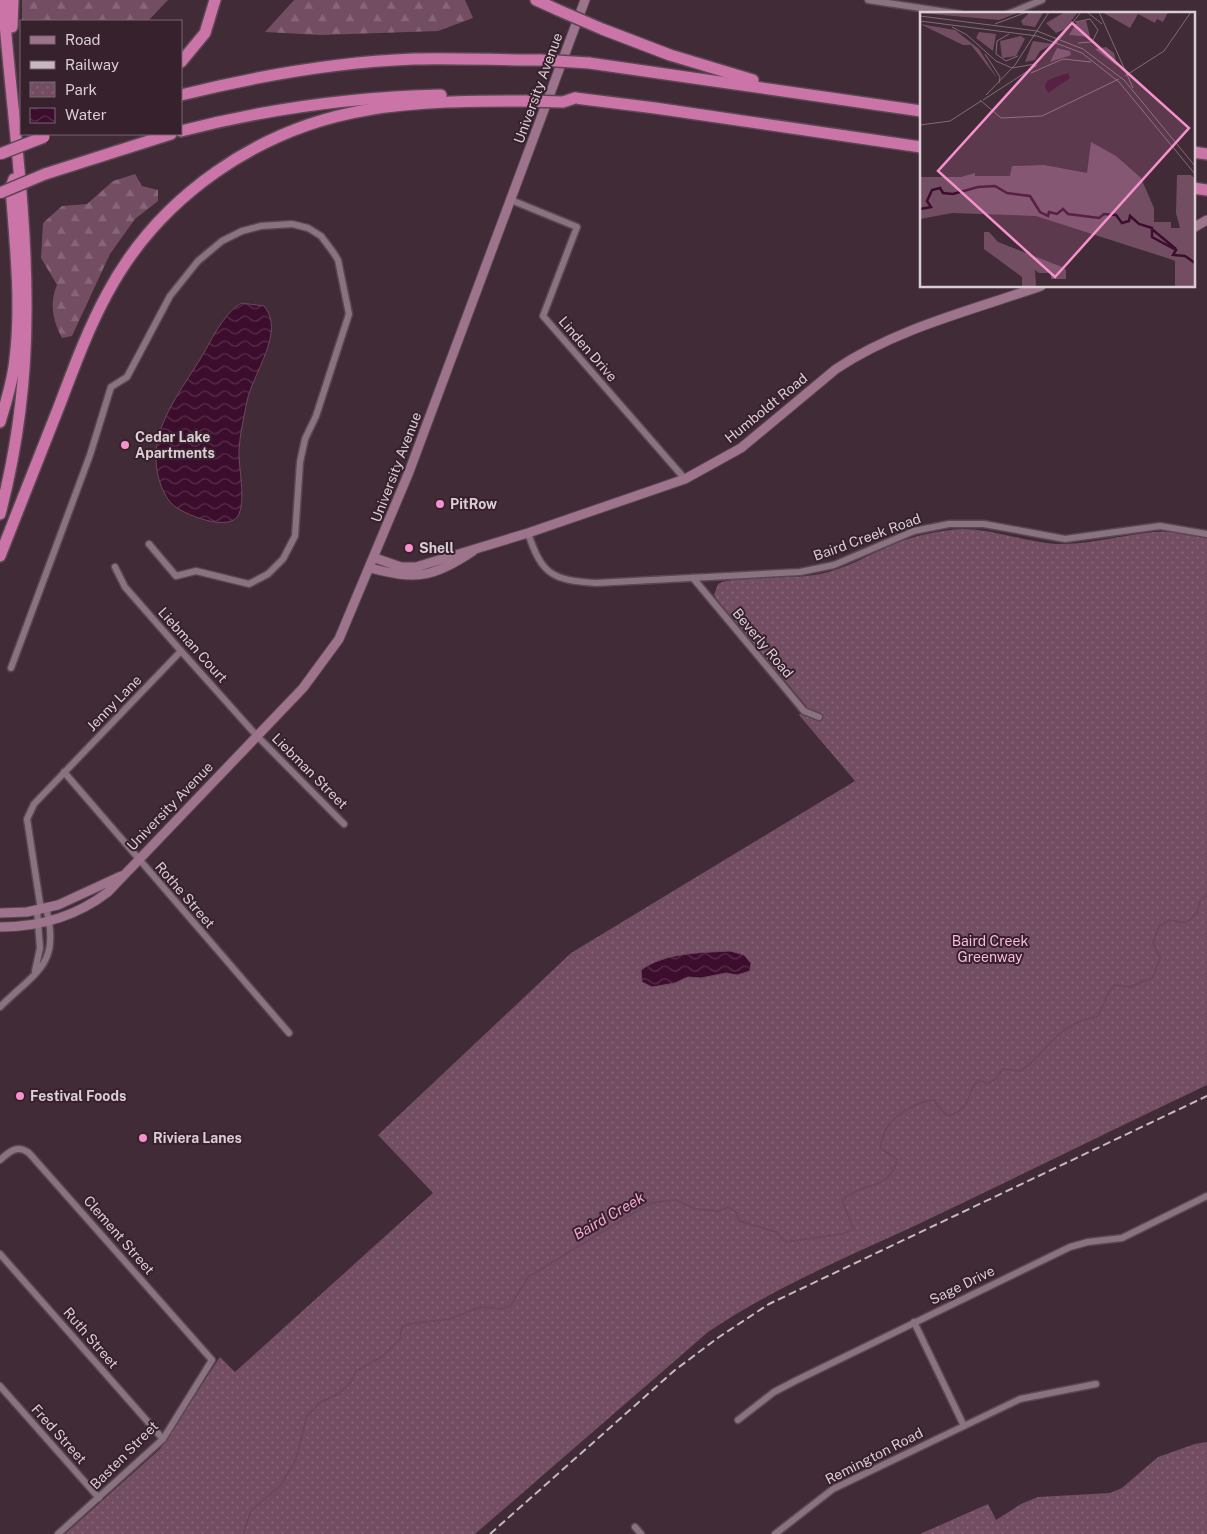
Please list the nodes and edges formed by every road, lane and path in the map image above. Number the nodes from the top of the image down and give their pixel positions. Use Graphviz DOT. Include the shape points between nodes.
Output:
graph roads {
  1 [pos="3,0"];
  2 [pos="13,0"];
  3 [pos="215,0"];
  4 [pos="536,0"];
  5 [pos="586,0"];
  6 [pos="868,0"];
  7 [pos="1042,0"];
  8 [pos="947,12"];
  9 [pos="1013,12"];
  10 [pos="7,53"];
  11 [pos="182,61"];
  12 [pos="775,90"];
  13 [pos="182,95"];
  14 [pos="528,98"];
  15 [pos="920,111"];
  16 [pos="182,131"];
  17 [pos="28,135"];
  18 [pos="48,135"];
  19 [pos="168,135"];
  20 [pos="0,146"];
  21 [pos="920,147"];
  22 [pos="1194,152"];
  23 [pos="0,154"];
  24 [pos="1207,154"];
  25 [pos="17,165"];
  26 [pos="1194,188"];
  27 [pos="1207,190"];
  28 [pos="0,193"];
  29 [pos="511,200"];
  30 [pos="1207,220"];
  31 [pos="1194,227"];
  32 [pos="1035,288"];
  33 [pos="0,422"];
  34 [pos="686,479"];
  35 [pos="0,514"];
  36 [pos="528,533"];
  37 [pos="1207,534"];
  38 [pos="149,544"];
  39 [pos="475,550"];
  40 [pos="0,556"];
  41 [pos="375,558"];
  42 [pos="115,566"];
  43 [pos="370,568"];
  44 [pos="693,578"];
  45 [pos="181,651"];
  46 [pos="11,668"];
  47 [pos="819,717"];
  48 [pos="257,736"];
  49 [pos="64,772"];
  50 [pos="344,824"];
  51 [pos="138,859"];
  52 [pos="121,876"];
  53 [pos="42,910"];
  54 [pos="0,913"];
  55 [pos="50,921"];
  56 [pos="38,924"];
  57 [pos="0,927"];
  58 [pos="35,972"];
  59 [pos="0,1007"];
  60 [pos="289,1033"];
  61 [pos="0,1160"];
  62 [pos="1207,1196"];
  63 [pos="0,1254"];
  64 [pos="914,1322"];
  65 [pos="212,1360"];
  66 [pos="1096,1384"];
  67 [pos="0,1386"];
  68 [pos="738,1420"];
  69 [pos="964,1426"];
  70 [pos="163,1439"];
  71 [pos="100,1498"];
  72 [pos="635,1527"];
  73 [pos="58,1534"];
  74 [pos="642,1534"];
  75 [pos="775,1534"];
  1 -- 10 [label="highway"];
  2 -- 10 [label="highway"];
  3 -- 11 [label="highway" via="205,33"];
  4 -- 12 [label="highway, bridge" via="670,55 754,80"];
  5 -- 29 [label="main road, University Avenue"];
  6 -- 8 [label="street"];
  7 -- 9 [label="street"];
  10 -- 25 [label="highway"];
  12 -- 13 [label="highway, bridge" via="589,63 414,59 277,75"];
  12 -- 15 [label="highway"];
  14 -- 16 [label="highway" via="425,95 333,102"];
  14 -- 21 [label="highway" via="575,98"];
  14 -- 40 [label="highway" via="405,105 334,117 298,128 255,148 198,185 133,252 107,294 81,349"];
  17 -- 20 [label="highway"];
  18 -- 23 [label="highway, bridge"];
  19 -- 28 [label="highway, bridge" via="45,174"];
  22 -- 24 [label="highway"];
  25 -- 33 [label="highway" via="11,187 17,271 15,360"];
  25 -- 35 [label="highway" via="26,312 25,359 16,441"];
  26 -- 27 [label="highway"];
  29 -- 34 [label="street, Linden Drive" via="577,226 543,316"];
  29 -- 41 [label="main road, University Avenue"];
  30 -- 31 [label="main road"];
  32 -- 34 [label="main road, Humboldt Road" via="922,328 853,358 740,448"];
  34 -- 36 [label="main road, Humboldt Road"];
  36 -- 39 [label="main road, Humboldt Road"];
  36 -- 44 [label="street, Baird Creek Road" via="544,568 565,579 596,583"];
  37 -- 44 [label="street, Baird Creek Road" via="1160,526 1065,539 984,524 949,524 906,534 819,569"];
  38 -- 46 [label="street" via="176,576 196,571 249,584 268,574 283,560 295,536 304,439 316,416 349,314 338,260 328,244 308,228 292,224 242,231 222,241 198,261 170,296 127,377 111,387 90,455"];
  39 -- 41 [label="main road, Humboldt Road" via="416,567 401,567"];
  39 -- 43 [label="main road, Humboldt Road" via="441,569 420,576"];
  41 -- 43 [label="main road, University Avenue"];
  42 -- 45 [label="street, Liebman Court" via="125,587"];
  43 -- 48 [label="main road, University Avenue" via="339,639 303,688"];
  44 -- 47 [label="street, Beverly Road" via="804,711"];
  45 -- 48 [label="street, Liebman Court"];
  45 -- 49 [label="street, Jenny Lane"];
  48 -- 50 [label="street, Liebman Street"];
  48 -- 51 [label="main road, University Avenue"];
  49 -- 51 [label="street, Rothe Street"];
  49 -- 53 [label="street, Jenny Lane" via="41,795 26,820"];
  51 -- 52 [label="main road, University Avenue"];
  51 -- 60 [label="street, Rothe Street"];
  52 -- 53 [label="main road" via="74,900"];
  52 -- 55 [label="main road, University Avenue" via="99,898"];
  53 -- 54 [label="main road"];
  53 -- 55 [label="street"];
  53 -- 56 [label="street"];
  55 -- 56 [label="main road, University Avenue"];
  55 -- 58 [label="street" via="49,953"];
  56 -- 57 [label="main road, University Avenue"];
  56 -- 58 [label="street" via="40,951"];
  58 -- 59 [label="street"];
  61 -- 65 [label="street, Clement Street" via="15,1149 29,1153"];
  62 -- 64 [label="street, Sage Drive" via="1122,1238 1070,1247"];
  63 -- 70 [label="street, Ruth Street"];
  64 -- 68 [label="street, Sage Drive" via="774,1392"];
  64 -- 69 [label="street"];
  65 -- 70 [label="street, Basten Street"];
  66 -- 69 [label="street, Remington Road" via="1020,1399"];
  67 -- 71 [label="street, Fred Street"];
  69 -- 75 [label="street, Remington Road" via="833,1490"];
  70 -- 71 [label="street, Basten Street"];
  71 -- 73 [label="street, Basten Street"];
  72 -- 74 [label="street"];
}
